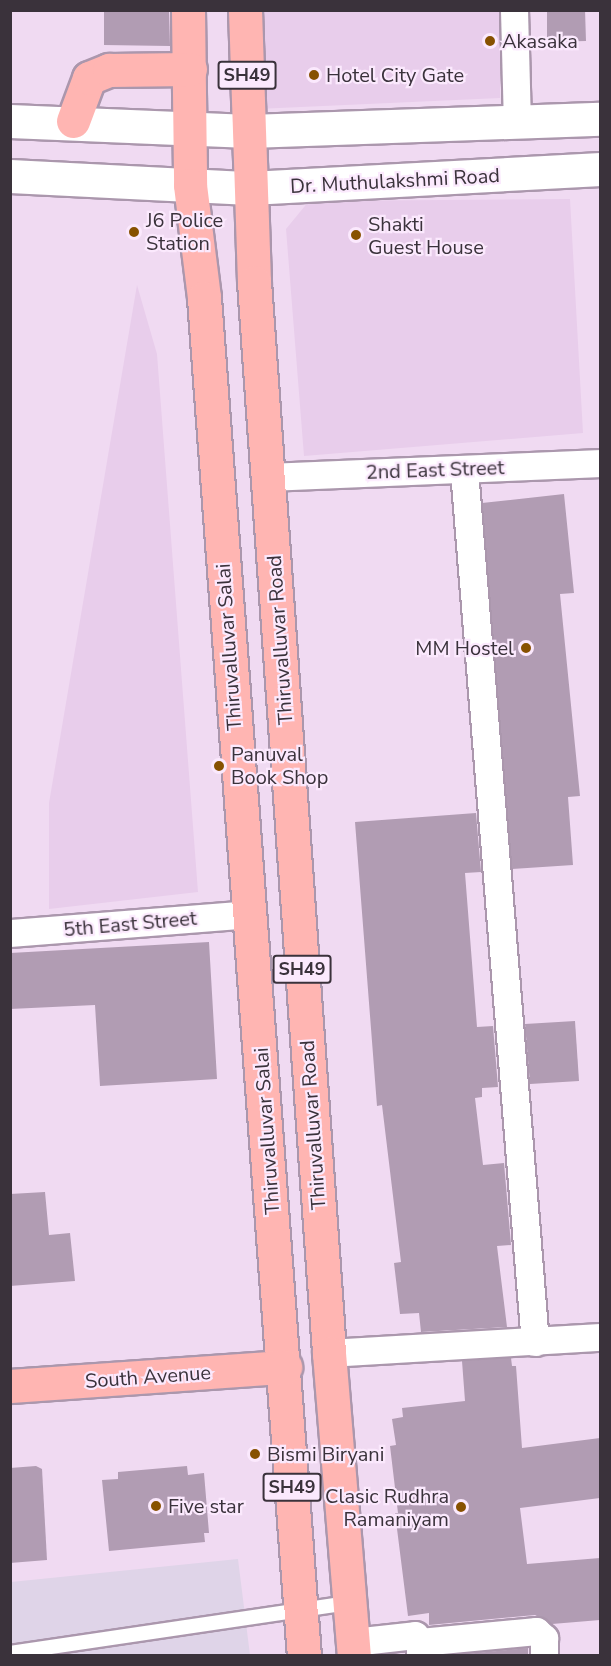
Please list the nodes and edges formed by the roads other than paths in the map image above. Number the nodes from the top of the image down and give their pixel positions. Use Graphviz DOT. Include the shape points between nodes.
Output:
graph roads {
  1 [pos="188,10"];
  2 [pos="514,10"];
  3 [pos="246,15"];
  4 [pos="190,69"];
  5 [pos="600,119"];
  6 [pos="10,121"];
  7 [pos="73,121"];
  8 [pos="517,122"];
  9 [pos="190,129"];
  10 [pos="249,131"];
  11 [pos="600,169"];
  12 [pos="10,176"];
  13 [pos="190,185"];
  14 [pos="250,188"];
  15 [pos="600,463"];
  16 [pos="464,470"];
  17 [pos="269,477"];
  18 [pos="250,914"];
  19 [pos="10,933"];
  20 [pos="600,1337"];
  21 [pos="535,1342"];
  22 [pos="328,1353"];
  23 [pos="285,1367"];
  24 [pos="10,1386"];
  25 [pos="348,1603"];
  26 [pos="300,1607"];
  27 [pos="354,1649"];
  28 [pos="420,1649"];
  29 [pos="10,1653"];
  30 [pos="304,1656"];
  31 [pos="544,1656"];
  1 -- 4 [label="main road, Thiruvalluvar Salai"];
  2 -- 8 [label="street"];
  3 -- 10 [label="main road, Thiruvalluvar Road / SH49"];
  4 -- 7 [label="main road" via="109,70 89,78"];
  4 -- 9 [label="main road, Thiruvalluvar Salai / SH49"];
  5 -- 8 [label="main road"];
  6 -- 7 [label="main road"];
  7 -- 9 [label="main road"];
  8 -- 10 [label="main road"];
  9 -- 10 [label="main road"];
  9 -- 13 [label="main road, Thiruvalluvar Salai / SH49"];
  10 -- 14 [label="main road, Thiruvalluvar Road / SH49"];
  11 -- 14 [label="main road, Dr. Muthulakshmi Road"];
  12 -- 13 [label="main road, Dr. Muthulakshmi Road"];
  13 -- 14 [label="main road, Dr. Muthulakshmi Road"];
  13 -- 18 [label="main road, Thiruvalluvar Salai / SH49" via="204,298"];
  14 -- 17 [label="main road, Thiruvalluvar Road / SH49"];
  15 -- 16 [label="street, 2nd East Street"];
  16 -- 17 [label="street, 2nd East Street"];
  16 -- 21 [label="street"];
  17 -- 22 [label="main road, Thiruvalluvar Road / SH49"];
  18 -- 19 [label="street, 5th East Street"];
  18 -- 23 [label="main road, Thiruvalluvar Salai / SH49"];
  20 -- 21 [label="street"];
  21 -- 22 [label="street"];
  22 -- 25 [label="main road, Thiruvalluvar Road / SH49"];
  23 -- 24 [label="main road, South Avenue"];
  23 -- 26 [label="main road, SH49"];
  25 -- 26 [label="lane"];
  25 -- 27 [label="main road, Thiruvalluvar Road / SH49"];
  26 -- 29 [label="lane"];
  26 -- 30 [label="main road, SH49"];
  27 -- 28 [label="street" via="405,1634 415,1635"];
  28 -- 31 [label="street" via="536,1631 544,1638"];
}
